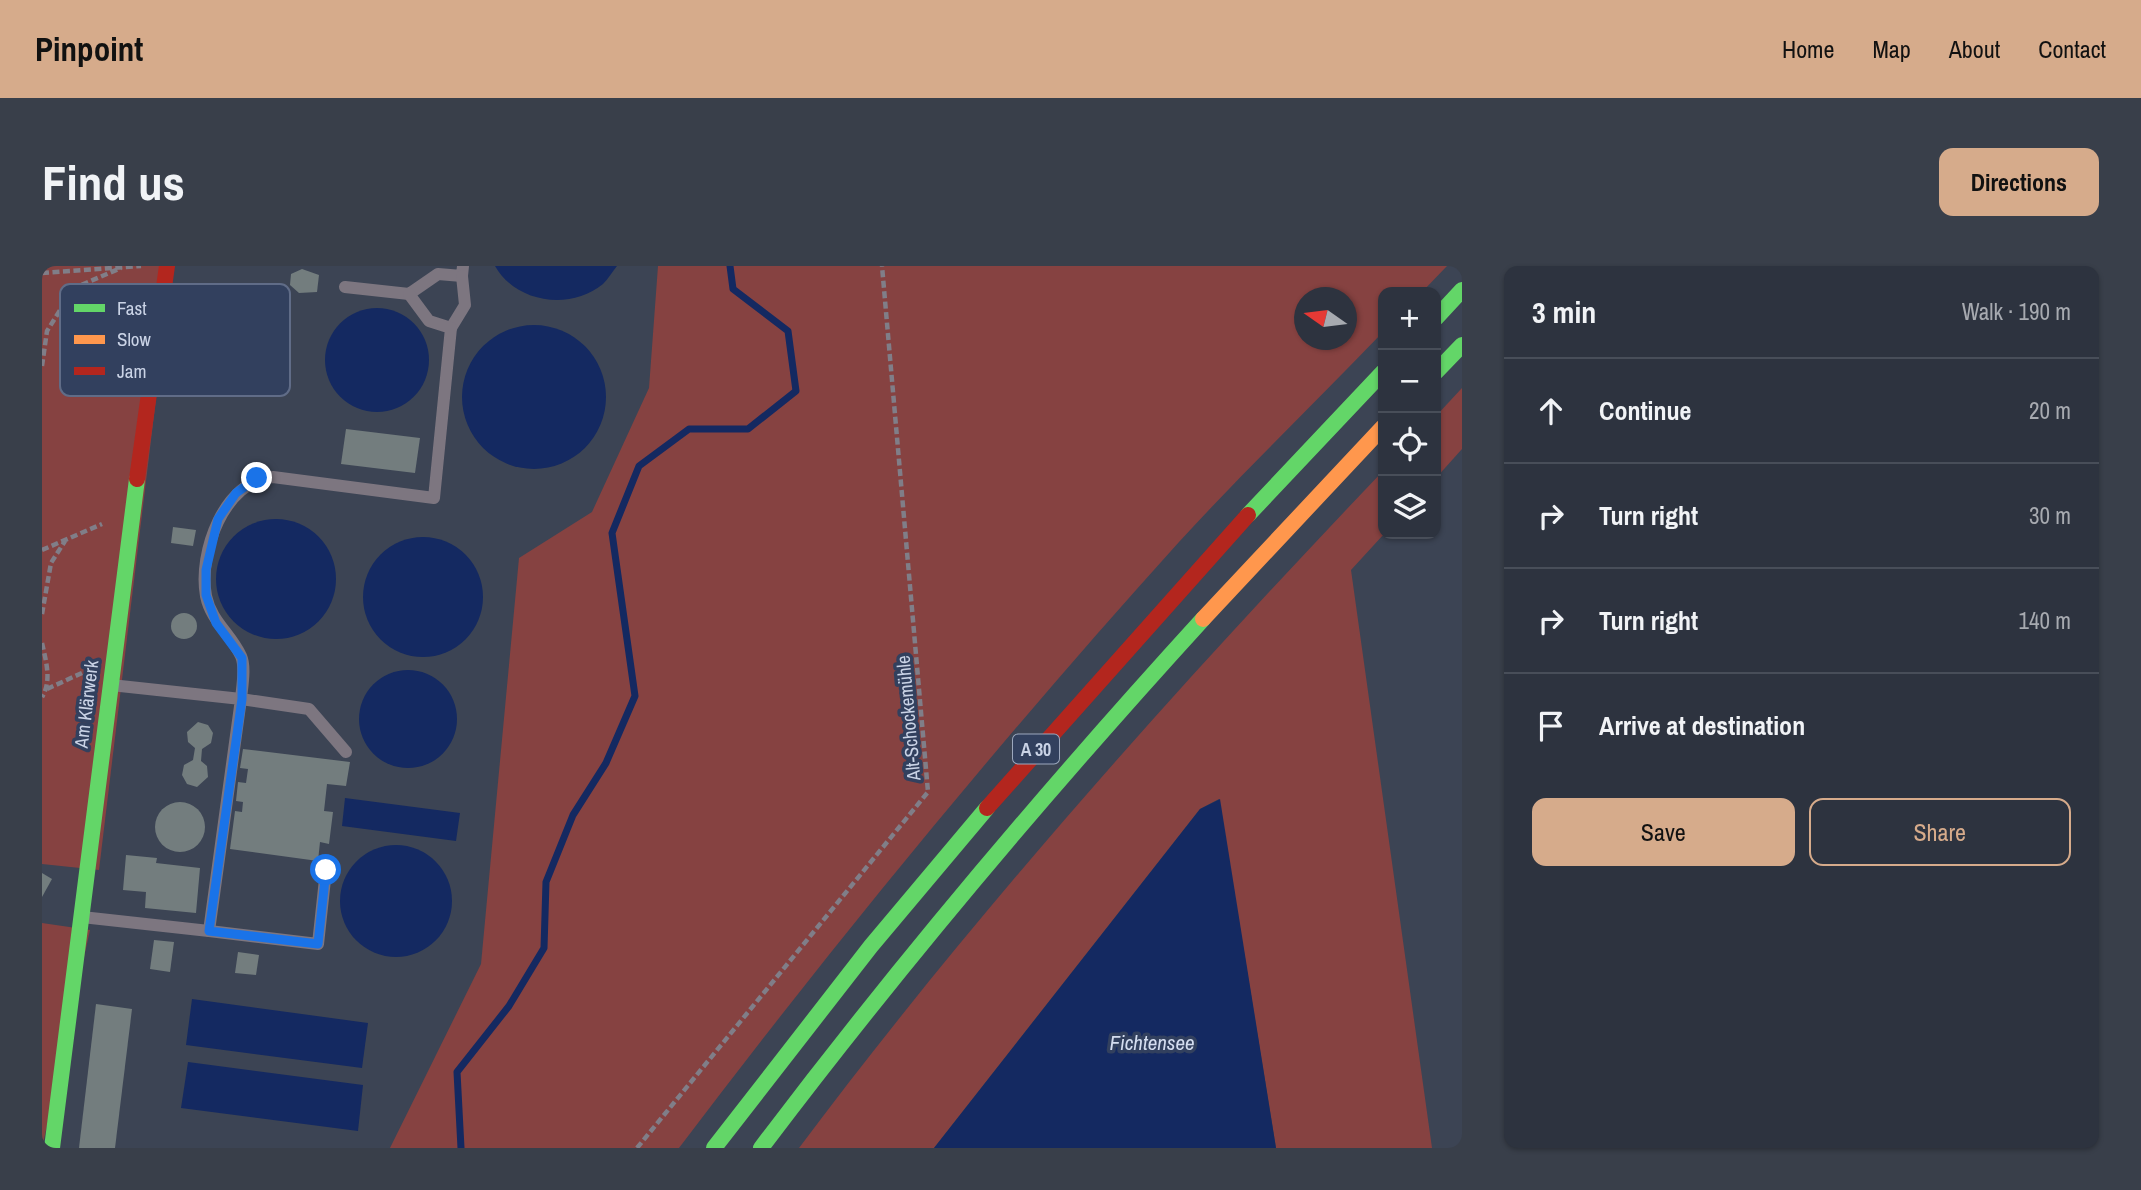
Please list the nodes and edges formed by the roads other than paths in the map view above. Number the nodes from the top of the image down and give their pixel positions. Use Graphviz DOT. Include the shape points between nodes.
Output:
graph roads {
  1 [pos="167,266"];
  2 [pos="463,271"];
  3 [pos="164,284"];
  4 [pos="345,286"];
  5 [pos="1462,290"];
  6 [pos="409,295"];
  7 [pos="1441,313"];
  8 [pos="451,328"];
  9 [pos="1462,345"];
  10 [pos="1441,367"];
  11 [pos="1378,377"];
  12 [pos="148,396"];
  13 [pos="1378,432"];
  14 [pos="111,677"];
  15 [pos="242,699"];
  16 [pos="346,752"];
  17 [pos="326,870"];
  18 [pos="81,917"];
  19 [pos="209,931"];
  20 [pos="52,1148"];
  21 [pos="714,1148"];
  22 [pos="761,1148"];
  1 -- 3 [label="main road, Am Klärwerk"];
  2 -- 6 [label="lane" via="438,274"];
  2 -- 8 [label="lane" via="465,305"];
  4 -- 6 [label="lane"];
  5 -- 7 [label="main road"];
  6 -- 8 [label="lane" via="429,321"];
  8 -- 15 [label="lane" via="434,498 257,478 236,493 218,519 209,552 206,595 216,623 242,658"];
  9 -- 10 [label="main road"];
  11 -- 21 [label="main road, A 30" via="1148,622 1027,760 794,1042"];
  12 -- 14 [label="main road, Am Klärwerk"];
  13 -- 22 [label="main road, A 30" via="1173,651 1053,788 930,932"];
  14 -- 15 [label="lane"];
  14 -- 18 [label="main road, Am Klärwerk"];
  15 -- 16 [label="lane" via="309,709"];
  15 -- 19 [label="lane"];
  17 -- 19 [label="lane" via="318,944"];
  18 -- 19 [label="lane"];
  18 -- 20 [label="main road, Am Klärwerk"];
}
